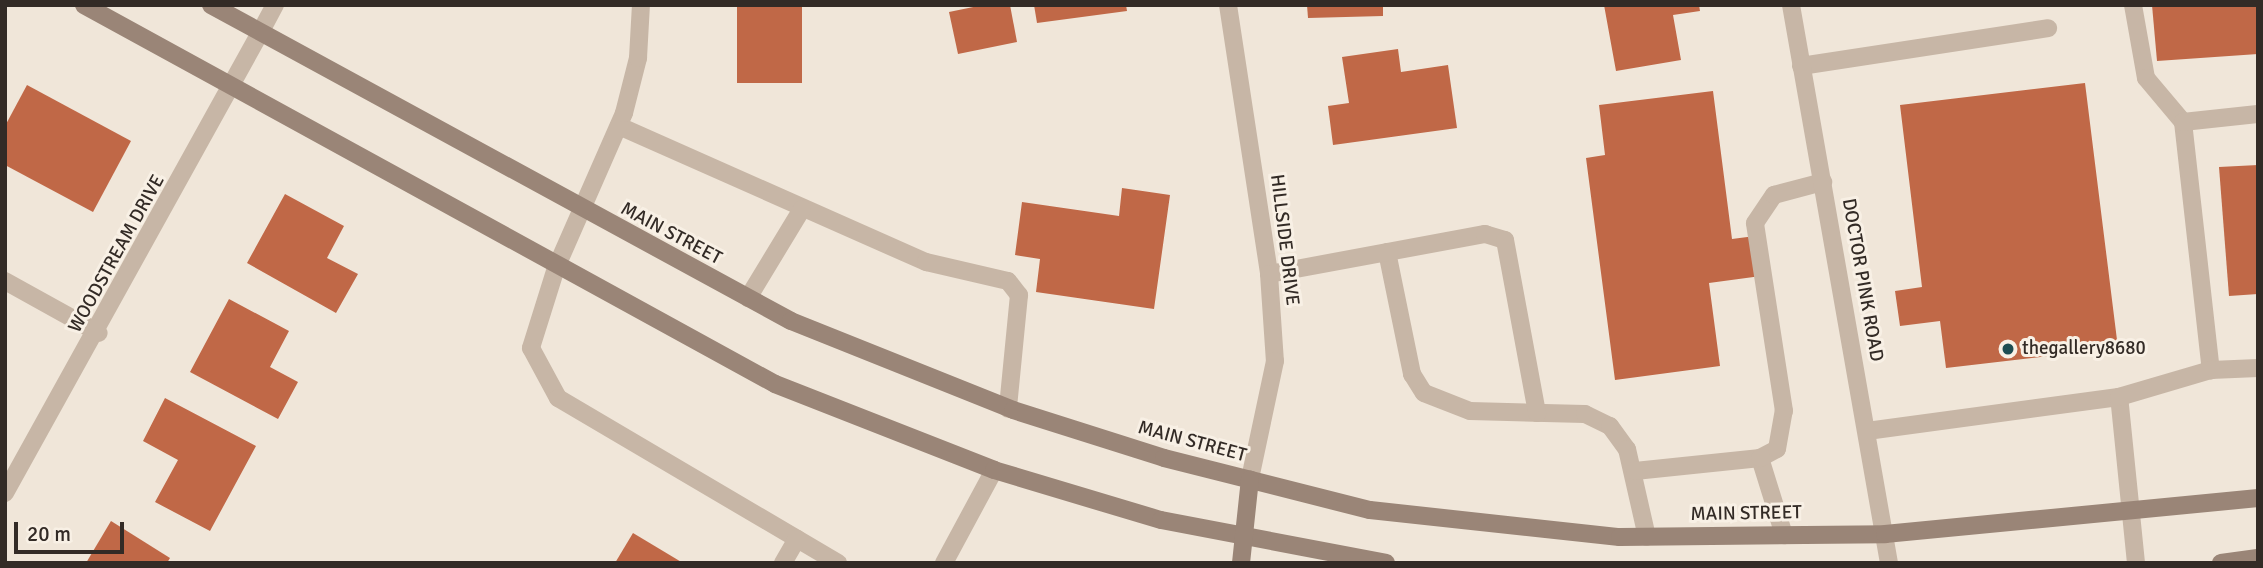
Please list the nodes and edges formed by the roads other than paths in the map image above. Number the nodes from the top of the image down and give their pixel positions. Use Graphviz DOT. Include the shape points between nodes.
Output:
graph roads {
  1 [pos="84,5"];
  2 [pos="211,5"];
  3 [pos="275,5"];
  4 [pos="641,5"];
  5 [pos="1228,5"];
  6 [pos="1791,5"];
  7 [pos="2133,5"];
  8 [pos="2048,28"];
  9 [pos="260,33"];
  10 [pos="1801,66"];
  11 [pos="232,86"];
  12 [pos="2258,114"];
  13 [pos="2183,122"];
  14 [pos="619,126"];
  15 [pos="1823,182"];
  16 [pos="802,209"];
  17 [pos="586,211"];
  18 [pos="1387,253"];
  19 [pos="556,268"];
  20 [pos="1269,274"];
  21 [pos="5,281"];
  22 [pos="748,299"];
  23 [pos="99,333"];
  24 [pos="2258,368"];
  25 [pos="2211,370"];
  26 [pos="2119,397"];
  27 [pos="1008,408"];
  28 [pos="1537,413"];
  29 [pos="1867,431"];
  30 [pos="1760,458"];
  31 [pos="994,470"];
  32 [pos="1634,471"];
  33 [pos="1250,479"];
  34 [pos="5,492"];
  35 [pos="2258,498"];
  36 [pos="2130,510"];
  37 [pos="1885,534"];
  38 [pos="1784,535"];
  39 [pos="1243,537"];
  40 [pos="1647,537"];
  41 [pos="797,539"];
  42 [pos="2258,558"];
  43 [pos="783,563"];
  44 [pos="838,563"];
  45 [pos="944,563"];
  46 [pos="1241,563"];
  47 [pos="1387,563"];
  48 [pos="1889,563"];
  49 [pos="2136,563"];
  50 [pos="2221,563"];
  1 -- 11 [label="main road"];
  2 -- 9 [label="main road, MAIN STREET"];
  3 -- 9 [label="street, WOODSTREAM DRIVE"];
  4 -- 14 [label="street" via="638,58"];
  5 -- 20 [label="street, HILLSIDE DRIVE"];
  6 -- 10 [label="street, DOCTOR PINK ROAD"];
  7 -- 13 [label="street" via="2146,78"];
  8 -- 10 [label="street"];
  9 -- 11 [label="street, WOODSTREAM DRIVE"];
  9 -- 17 [label="main road, MAIN STREET"];
  10 -- 15 [label="street, DOCTOR PINK ROAD"];
  11 -- 19 [label="main road"];
  11 -- 23 [label="street, WOODSTREAM DRIVE"];
  12 -- 13 [label="street"];
  13 -- 25 [label="street"];
  14 -- 16 [label="street"];
  14 -- 17 [label="street"];
  15 -- 29 [label="street, DOCTOR PINK ROAD"];
  15 -- 30 [label="street" via="1774,195 1755,223 1785,433 1777,449"];
  16 -- 22 [label="street"];
  16 -- 27 [label="street" via="926,262 1009,281 1019,295"];
  17 -- 19 [label="street"];
  17 -- 22 [label="main road, MAIN STREET"];
  18 -- 20 [label="street"];
  18 -- 28 [label="street" via="1412,374 1424,393 1470,411"];
  18 -- 28 [label="street" via="1485,234 1505,240"];
  19 -- 31 [label="main road" via="775,384"];
  19 -- 41 [label="street" via="531,348 558,398"];
  20 -- 33 [label="street, HILLSIDE DRIVE" via="1275,361"];
  21 -- 23 [label="street"];
  22 -- 27 [label="main road, MAIN STREET"];
  23 -- 34 [label="street, WOODSTREAM DRIVE"];
  24 -- 25 [label="street"];
  25 -- 26 [label="street"];
  26 -- 29 [label="street"];
  26 -- 36 [label="street"];
  27 -- 33 [label="main road, MAIN STREET"];
  28 -- 32 [label="street" via="1584,414 1609,426"];
  29 -- 37 [label="street, DOCTOR PINK ROAD"];
  30 -- 32 [label="street"];
  30 -- 38 [label="street"];
  31 -- 39 [label="main road"];
  31 -- 45 [label="street"];
  32 -- 40 [label="street"];
  33 -- 39 [label="main road"];
  33 -- 40 [label="main road, MAIN STREET" via="1370,510"];
  35 -- 36 [label="main road, MAIN STREET"];
  36 -- 37 [label="main road, MAIN STREET"];
  36 -- 49 [label="street"];
  37 -- 38 [label="main road, MAIN STREET"];
  37 -- 48 [label="street, DOCTOR PINK ROAD"];
  38 -- 40 [label="main road, MAIN STREET"];
  39 -- 46 [label="main road"];
  39 -- 47 [label="main road"];
  41 -- 43 [label="street"];
  41 -- 44 [label="street"];
  42 -- 50 [label="main road"];
}
